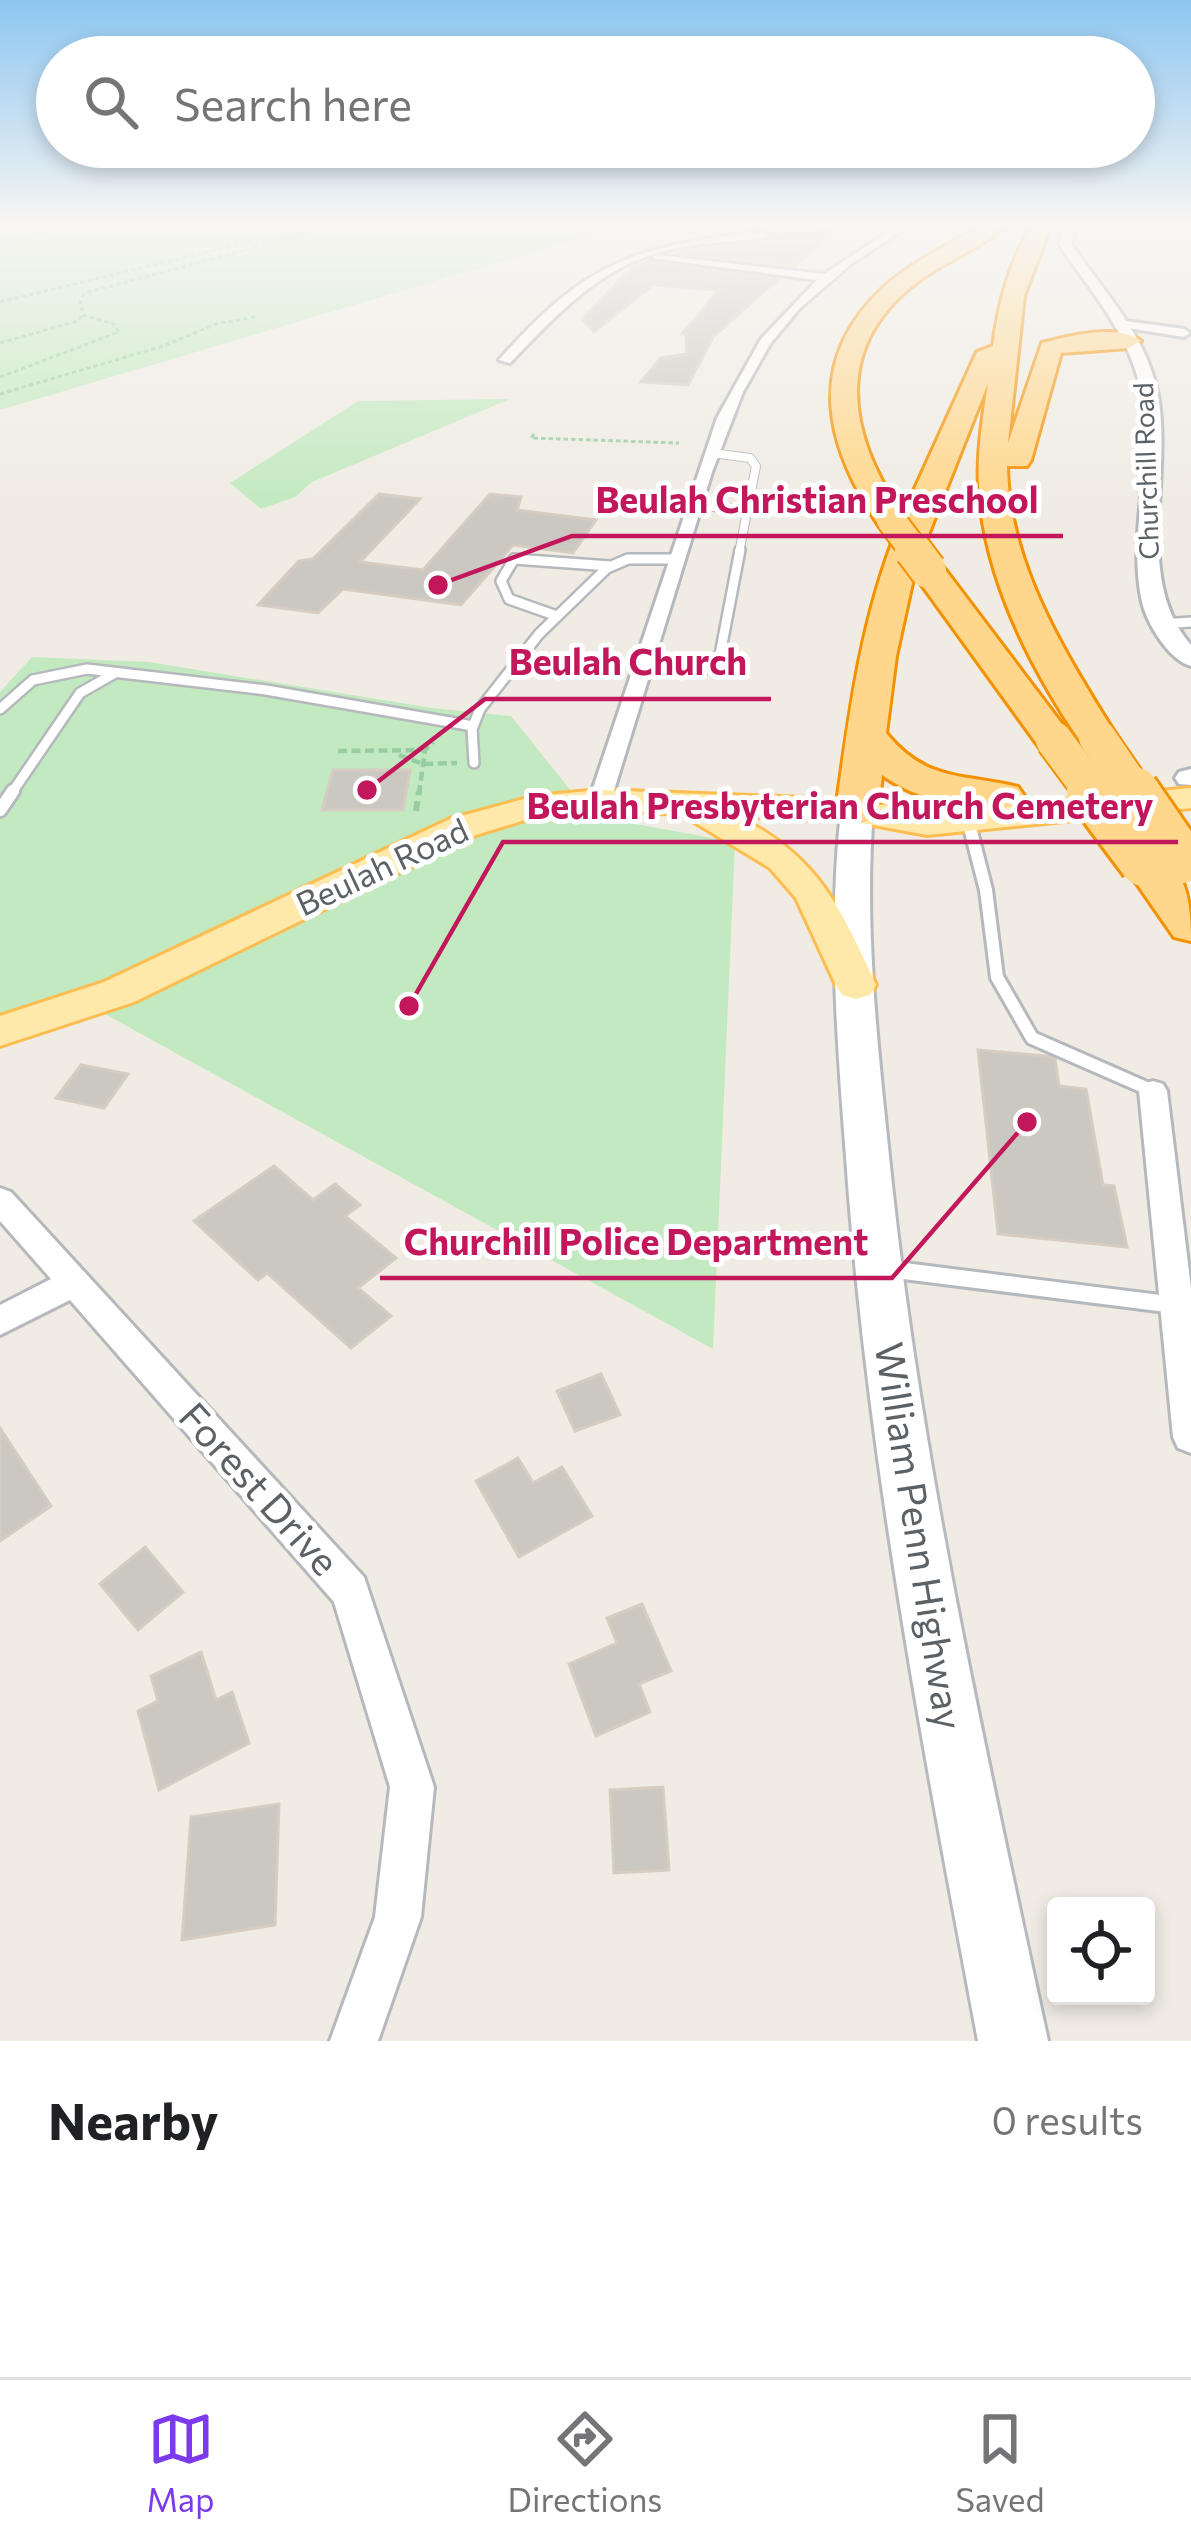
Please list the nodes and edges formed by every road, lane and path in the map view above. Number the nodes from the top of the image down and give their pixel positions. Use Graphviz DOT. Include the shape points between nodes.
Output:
graph roads {
  1 [pos="73,320"];
  2 [pos="101,320"];
  3 [pos="237,320"];
  4 [pos="547,320"];
  5 [pos="782,320"];
  6 [pos="866,320"];
  7 [pos="982,320"];
  8 [pos="1002,320"];
  9 [pos="1007,320"];
  10 [pos="1114,320"];
  11 [pos="1048,323"];
  12 [pos="1122,332"];
  13 [pos="1188,332"];
  14 [pos="0,343"];
  15 [pos="505,359"];
  16 [pos="0,377"];
  17 [pos="0,394"];
  18 [pos="534,434"];
  19 [pos="680,443"];
  20 [pos="712,453"];
  21 [pos="934,473"];
  22 [pos="694,506"];
  23 [pos="748,509"];
  24 [pos="999,525"];
  25 [pos="677,559"];
  26 [pos="610,566"];
  27 [pos="557,616"];
  28 [pos="1191,622"];
  29 [pos="1162,623"];
  30 [pos="1191,658"];
  31 [pos="643,668"];
  32 [pos="120,670"];
  33 [pos="0,709"];
  34 [pos="452,722"];
  35 [pos="472,725"];
  36 [pos="866,733"];
  37 [pos="424,750"];
  38 [pos="338,751"];
  39 [pos="396,754"];
  40 [pos="474,763"];
  41 [pos="423,764"];
  42 [pos="1190,783"];
  43 [pos="1003,796"];
  44 [pos="600,800"];
  45 [pos="680,803"];
  46 [pos="0,810"];
  47 [pos="416,811"];
  48 [pos="857,811"];
  49 [pos="968,820"];
  50 [pos="1172,864"];
  51 [pos="1191,926"];
  52 [pos="856,985"];
  53 [pos="0,1031"];
  54 [pos="1153,1091"];
  55 [pos="0,1199"];
  56 [pos="877,1268"];
  57 [pos="75,1282"];
  58 [pos="1174,1305"];
  59 [pos="0,1322"];
  60 [pos="1191,1437"];
  61 [pos="354,2041"];
  62 [pos="1013,2041"];
  1 -- 14 [label="path"];
  2 -- 16 [label="path" via="119,332"];
  3 -- 17 [label="path"];
  4 -- 15 [label="street"];
  5 -- 20 [label="street" via="752,361"];
  6 -- 50 [label="highway, bridge" via="846,359 841,396 862,475 1054,740"];
  7 -- 21 [label="highway"];
  8 -- 21 [label="highway"];
  9 -- 24 [label="highway" via="993,464"];
  10 -- 12 [label="street, Churchill Road"];
  11 -- 12 [label="highway" via="1068,335"];
  12 -- 13 [label="street"];
  12 -- 13 [label="street"];
  12 -- 24 [label="highway" via="1050,348"];
  12 -- 29 [label="street, Churchill Road" via="1149,389 1151,589"];
  18 -- 19 [label="path"];
  20 -- 22 [label="street"];
  20 -- 23 [label="lane" via="756,466"];
  21 -- 36 [label="highway" via="890,603"];
  22 -- 23 [label="lane"];
  22 -- 25 [label="street"];
  23 -- 31 [label="lane" via="718,665"];
  24 -- 50 [label="highway, bridge" via="1035,627"];
  25 -- 26 [label="lane"];
  25 -- 31 [label="street"];
  26 -- 27 [label="lane"];
  26 -- 27 [label="lane" via="514,559 501,580 509,599"];
  27 -- 35 [label="lane"];
  28 -- 29 [label="lane"];
  29 -- 30 [label="street, Churchill Road"];
  31 -- 44 [label="street"];
  32 -- 33 [label="lane" via="54,673"];
  32 -- 34 [label="lane"];
  32 -- 46 [label="lane" via="80,693"];
  34 -- 35 [label="lane"];
  34 -- 37 [label="path"];
  35 -- 40 [label="lane"];
  36 -- 43 [label="highway" via="914,780"];
  36 -- 48 [label="highway"];
  37 -- 39 [label="path"];
  37 -- 41 [label="path"];
  38 -- 39 [label="path"];
  39 -- 41 [label="path"];
  40 -- 41 [label="path"];
  41 -- 47 [label="path"];
  42 -- 43 [label="main road, Beulah Road"];
  42 -- 49 [label="main road, Beulah Road"];
  43 -- 48 [label="main road, Beulah Road"];
  44 -- 45 [label="main road, Beulah Road"];
  44 -- 53 [label="main road, Beulah Road" via="535,806 463,827 119,992"];
  45 -- 48 [label="main road, Beulah Road"];
  45 -- 52 [label="main road" via="755,838 795,868"];
  48 -- 49 [label="main road, Beulah Road" via="927,824"];
  48 -- 52 [label="main road, William Penn Highway"];
  49 -- 54 [label="lane" via="997,977 1032,1038"];
  50 -- 51 [label="highway"];
  52 -- 56 [label="main road, William Penn Highway"];
  54 -- 58 [label="street"];
  55 -- 57 [label="street, Forest Drive"];
  56 -- 58 [label="lane"];
  56 -- 62 [label="main road, William Penn Highway" via="936,1658"];
  57 -- 59 [label="street"];
  57 -- 61 [label="street, Forest Drive" via="350,1591 412,1787 398,1917"];
  58 -- 60 [label="street"];
}
